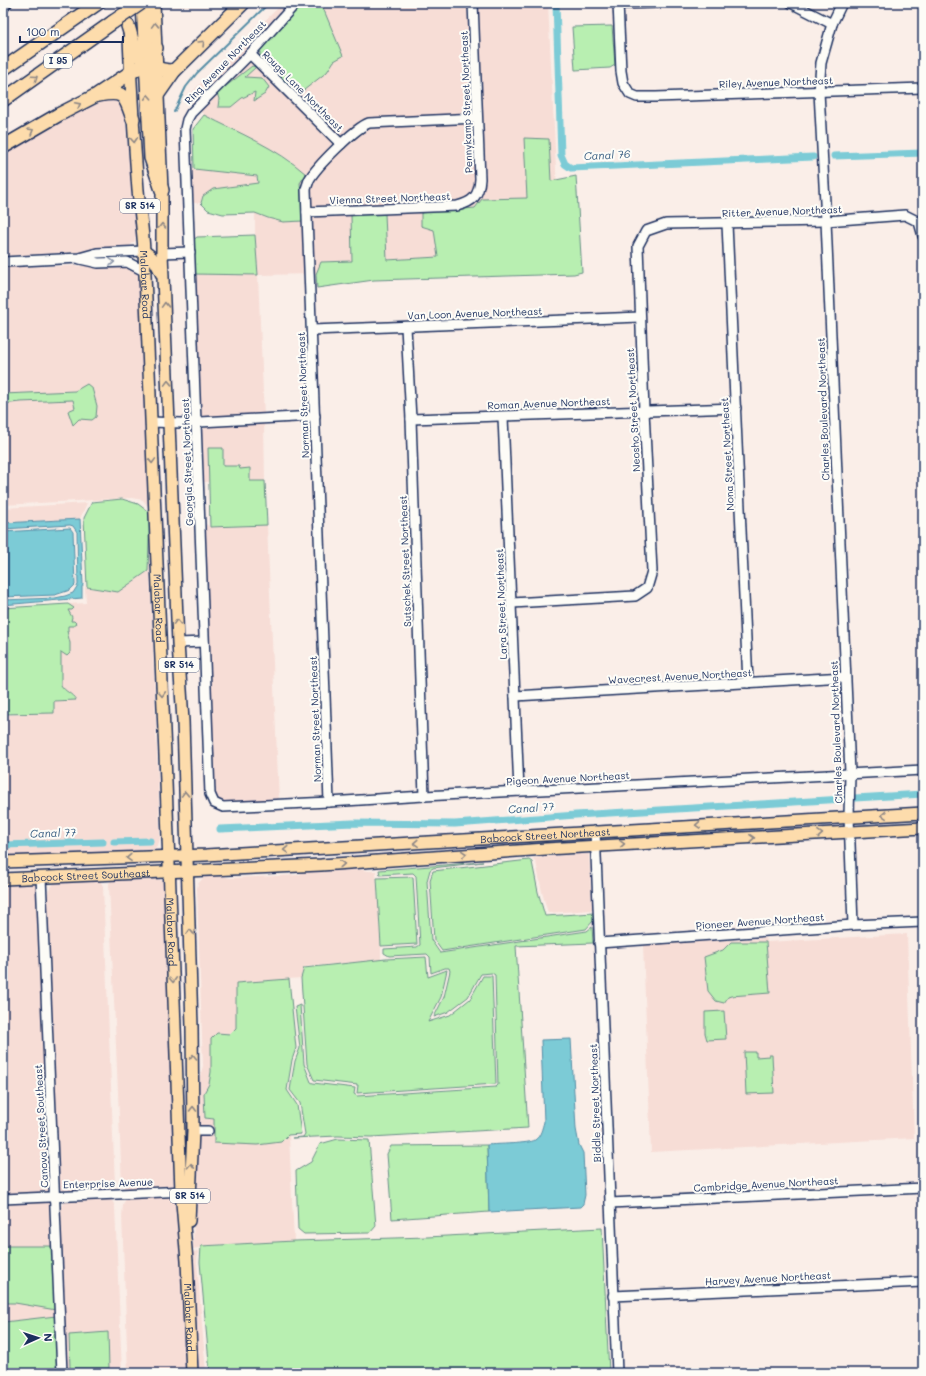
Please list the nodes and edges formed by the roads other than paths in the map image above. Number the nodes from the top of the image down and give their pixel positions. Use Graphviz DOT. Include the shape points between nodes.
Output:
graph roads {
  1 [pos="98,3"];
  2 [pos="128,3"];
  3 [pos="142,3"];
  4 [pos="154,3"];
  5 [pos="243,3"];
  6 [pos="296,3"];
  7 [pos="473,3"];
  8 [pos="655,3"];
  9 [pos="791,3"];
  10 [pos="842,3"];
  11 [pos="618,4"];
  12 [pos="832,24"];
  13 [pos="128,26"];
  14 [pos="156,48"];
  15 [pos="250,54"];
  16 [pos="151,66"];
  17 [pos="3,69"];
  18 [pos="174,71"];
  19 [pos="130,73"];
  20 [pos="923,88"];
  21 [pos="819,92"];
  22 [pos="158,94"];
  23 [pos="97,95"];
  24 [pos="3,100"];
  25 [pos="477,118"];
  26 [pos="133,119"];
  27 [pos="187,120"];
  28 [pos="341,144"];
  29 [pos="3,147"];
  30 [pos="162,190"];
  31 [pos="473,199"];
  32 [pos="307,212"];
  33 [pos="826,221"];
  34 [pos="728,224"];
  35 [pos="646,231"];
  36 [pos="923,236"];
  37 [pos="144,251"];
  38 [pos="190,252"];
  39 [pos="162,253"];
  40 [pos="79,258"];
  41 [pos="3,262"];
  42 [pos="144,271"];
  43 [pos="164,279"];
  44 [pos="640,317"];
  45 [pos="406,327"];
  46 [pos="312,330"];
  47 [pos="736,408"];
  48 [pos="644,411"];
  49 [pos="315,416"];
  50 [pos="503,417"];
  51 [pos="411,419"];
  52 [pos="151,422"];
  53 [pos="169,422"];
  54 [pos="196,422"];
  55 [pos="512,603"];
  56 [pos="159,614"];
  57 [pos="204,642"];
  58 [pos="178,643"];
  59 [pos="845,677"];
  60 [pos="748,683"];
  61 [pos="516,696"];
  62 [pos="923,770"];
  63 [pos="850,773"];
  64 [pos="519,791"];
  65 [pos="424,796"];
  66 [pos="329,802"];
  67 [pos="214,803"];
  68 [pos="923,813"];
  69 [pos="849,817"];
  70 [pos="923,828"];
  71 [pos="595,831"];
  72 [pos="849,832"];
  73 [pos="444,841"];
  74 [pos="596,846"];
  75 [pos="168,856"];
  76 [pos="188,856"];
  77 [pos="426,857"];
  78 [pos="3,862"];
  79 [pos="188,871"];
  80 [pos="168,872"];
  81 [pos="41,877"];
  82 [pos="3,879"];
  83 [pos="923,922"];
  84 [pos="853,925"];
  85 [pos="599,943"];
  86 [pos="177,1074"];
  87 [pos="193,1130"];
  88 [pos="208,1131"];
  89 [pos="923,1188"];
  90 [pos="185,1191"];
  91 [pos="55,1196"];
  92 [pos="3,1199"];
  93 [pos="610,1203"];
  94 [pos="923,1282"];
  95 [pos="614,1296"];
  96 [pos="62,1373"];
  97 [pos="192,1373"];
  98 [pos="617,1373"];
  1 -- 17 [label="highway, I 95"];
  2 -- 13 [label="main road, Malabar Road / SR 514"];
  3 -- 16 [label="highway"];
  24 -- 3 [label="highway, I 95, one-way, bridge"];
  14 -- 4 [label="main road, one-way"];
  18 -- 5 [label="highway, one-way"];
  6 -- 15 [label="street, Ring Avenue Northeast"];
  7 -- 25 [label="street, Pennykamp Street Northeast"];
  8 -- 11 [label="street"];
  9 -- 12 [label="street"];
  10 -- 12 [label="street, Charles Boulevard Northeast"];
  11 -- 21 [label="street, Riley Avenue Northeast" via="620,71 623,83 630,94 644,98"];
  12 -- 21 [label="street, Charles Boulevard Northeast" via="821,63"];
  13 -- 16 [label="highway" via="136,51"];
  13 -- 19 [label="main road, Malabar Road / SR 514"];
  14 -- 16 [label="highway"];
  15 -- 27 [label="street, Ring Avenue Northeast"];
  15 -- 28 [label="street, Rouge Lane Northeast"];
  16 -- 18 [label="highway"];
  16 -- 19 [label="highway"];
  16 -- 22 [label="main road, Malabar Road / SR 514"];
  30 -- 16 [label="highway, one-way" via="151,158"];
  18 -- 22 [label="highway"];
  19 -- 23 [label="highway"];
  19 -- 26 [label="main road, Malabar Road / SR 514"];
  20 -- 21 [label="street, Riley Avenue Northeast"];
  21 -- 33 [label="street, Charles Boulevard Northeast"];
  22 -- 30 [label="main road, Malabar Road / SR 514"];
  23 -- 26 [label="highway" via="121,94 126,99"];
  29 -- 23 [label="highway, one-way"];
  25 -- 28 [label="street, Norman Street Northeast" via="369,123"];
  25 -- 31 [label="street, Pennykamp Street Northeast" via="480,179"];
  26 -- 37 [label="main road, Malabar Road / SR 514, one-way"];
  27 -- 38 [label="street, Georgia Street Northeast" via="185,129"];
  28 -- 32 [label="street, Norman Street Northeast" via="308,181"];
  39 -- 30 [label="main road, Malabar Road / SR 514, one-way"];
  31 -- 32 [label="street, Vienna Street Northeast" via="457,206"];
  32 -- 46 [label="street, Norman Street Northeast"];
  33 -- 34 [label="street, Ritter Avenue Northeast"];
  33 -- 36 [label="street, Ritter Avenue Northeast" via="905,215 918,222"];
  33 -- 59 [label="street, Charles Boulevard Northeast"];
  34 -- 35 [label="street, Ritter Avenue Northeast" via="666,224"];
  34 -- 47 [label="street, Nona Street Northeast"];
  35 -- 44 [label="street, Neosho Street Northeast" via="638,246"];
  37 -- 40 [label="street" via="97,253"];
  37 -- 42 [label="main road, Malabar Road / SR 514"];
  37 -- 43 [label="main road" via="150,254"];
  38 -- 39 [label="street"];
  38 -- 54 [label="street, Georgia Street Northeast"];
  39 -- 43 [label="main road, Malabar Road / SR 514"];
  40 -- 41 [label="street"];
  40 -- 42 [label="street, one-way" via="98,262 127,262"];
  42 -- 52 [label="main road, Malabar Road / SR 514"];
  53 -- 43 [label="main road, Malabar Road / SR 514, one-way"];
  44 -- 45 [label="street, Van Loon Avenue Northeast"];
  44 -- 48 [label="street, Neosho Street Northeast"];
  45 -- 46 [label="street, Van Loon Avenue Northeast"];
  45 -- 51 [label="street, Sutschek Street Northeast"];
  46 -- 49 [label="street, Norman Street Northeast"];
  47 -- 48 [label="street, Roman Avenue Northeast"];
  47 -- 60 [label="street, Nona Street Northeast"];
  48 -- 50 [label="street, Roman Avenue Northeast"];
  48 -- 55 [label="street, Neosho Street Northeast" via="652,571 647,588 635,596"];
  49 -- 54 [label="street"];
  49 -- 66 [label="street, Norman Street Northeast"];
  50 -- 51 [label="street, Roman Avenue Northeast"];
  50 -- 55 [label="street, Lara Street Northeast"];
  51 -- 65 [label="street, Sutschek Street Northeast"];
  52 -- 53 [label="street"];
  52 -- 56 [label="main road, Malabar Road / SR 514, one-way"];
  53 -- 54 [label="street"];
  58 -- 53 [label="main road, Malabar Road / SR 514, one-way"];
  54 -- 57 [label="street, Georgia Street Northeast"];
  55 -- 61 [label="street, Lara Street Northeast"];
  56 -- 58 [label="main road" via="167,631"];
  56 -- 75 [label="main road, Malabar Road / SR 514, one-way"];
  57 -- 58 [label="street"];
  57 -- 67 [label="street, Georgia Street Northeast" via="210,794"];
  76 -- 58 [label="main road, Malabar Road / SR 514, one-way"];
  59 -- 60 [label="street, Wavecrest Avenue Northeast"];
  59 -- 63 [label="street, Charles Boulevard Northeast"];
  60 -- 61 [label="street, Wavecrest Avenue Northeast"];
  61 -- 64 [label="street, Lara Street Northeast"];
  62 -- 63 [label="street, Pigeon Avenue Northeast"];
  63 -- 64 [label="street, Pigeon Avenue Northeast"];
  63 -- 69 [label="street, Charles Boulevard Northeast"];
  64 -- 65 [label="street, Pigeon Avenue Northeast"];
  65 -- 66 [label="street, Pigeon Avenue Northeast"];
  66 -- 67 [label="street, Pigeon Avenue Northeast" via="223,807"];
  68 -- 69 [label="main road, Babcock Street Northeast, one-way"];
  69 -- 71 [label="main road, Babcock Street Northeast, one-way"];
  69 -- 72 [label="street, Charles Boulevard Northeast"];
  70 -- 72 [label="main road, Babcock Street Northeast"];
  71 -- 73 [label="main road, Babcock Street Northeast"];
  71 -- 74 [label="street, Biddle Street Northeast"];
  74 -- 72 [label="main road, Babcock Street Northeast, one-way"];
  72 -- 84 [label="street, Charles Boulevard Northeast"];
  73 -- 76 [label="main road, Babcock Street Northeast, one-way"];
  73 -- 77 [label="main road" via="426,852"];
  77 -- 74 [label="main road, Babcock Street Northeast, one-way"];
  74 -- 85 [label="street, Biddle Street Northeast"];
  75 -- 76 [label="main road, Babcock Street Northeast"];
  75 -- 78 [label="main road, Babcock Street Southeast, one-way"];
  75 -- 80 [label="main road, Malabar Road / SR 514"];
  76 -- 79 [label="main road, Malabar Road / SR 514"];
  79 -- 77 [label="main road, Babcock Street Northeast, one-way"];
  79 -- 80 [label="main road, Babcock Street Northeast"];
  87 -- 79 [label="main road, Malabar Road / SR 514, one-way"];
  80 -- 81 [label="main road, Babcock Street Southeast"];
  80 -- 86 [label="main road, Malabar Road / SR 514, one-way"];
  81 -- 82 [label="main road, Babcock Street Southeast"];
  81 -- 91 [label="street, Canova Street Southeast"];
  83 -- 84 [label="street, Pioneer Avenue Northeast"];
  84 -- 85 [label="street, Pioneer Avenue Northeast"];
  85 -- 93 [label="street, Biddle Street Northeast"];
  86 -- 87 [label="main road" via="180,1083 182,1124 184,1128"];
  86 -- 90 [label="main road, Malabar Road / SR 514"];
  87 -- 88 [label="street"];
  90 -- 87 [label="main road, Malabar Road / SR 514, one-way"];
  89 -- 93 [label="street, Cambridge Avenue Northeast"];
  90 -- 91 [label="street, Enterprise Avenue"];
  90 -- 97 [label="main road, Malabar Road / SR 514"];
  91 -- 92 [label="street, Enterprise Avenue"];
  91 -- 96 [label="street, Canova Street Southeast"];
  93 -- 95 [label="street, Biddle Street Northeast"];
  94 -- 95 [label="street, Harvey Avenue Northeast"];
  95 -- 98 [label="street, Biddle Street Northeast"];
}
